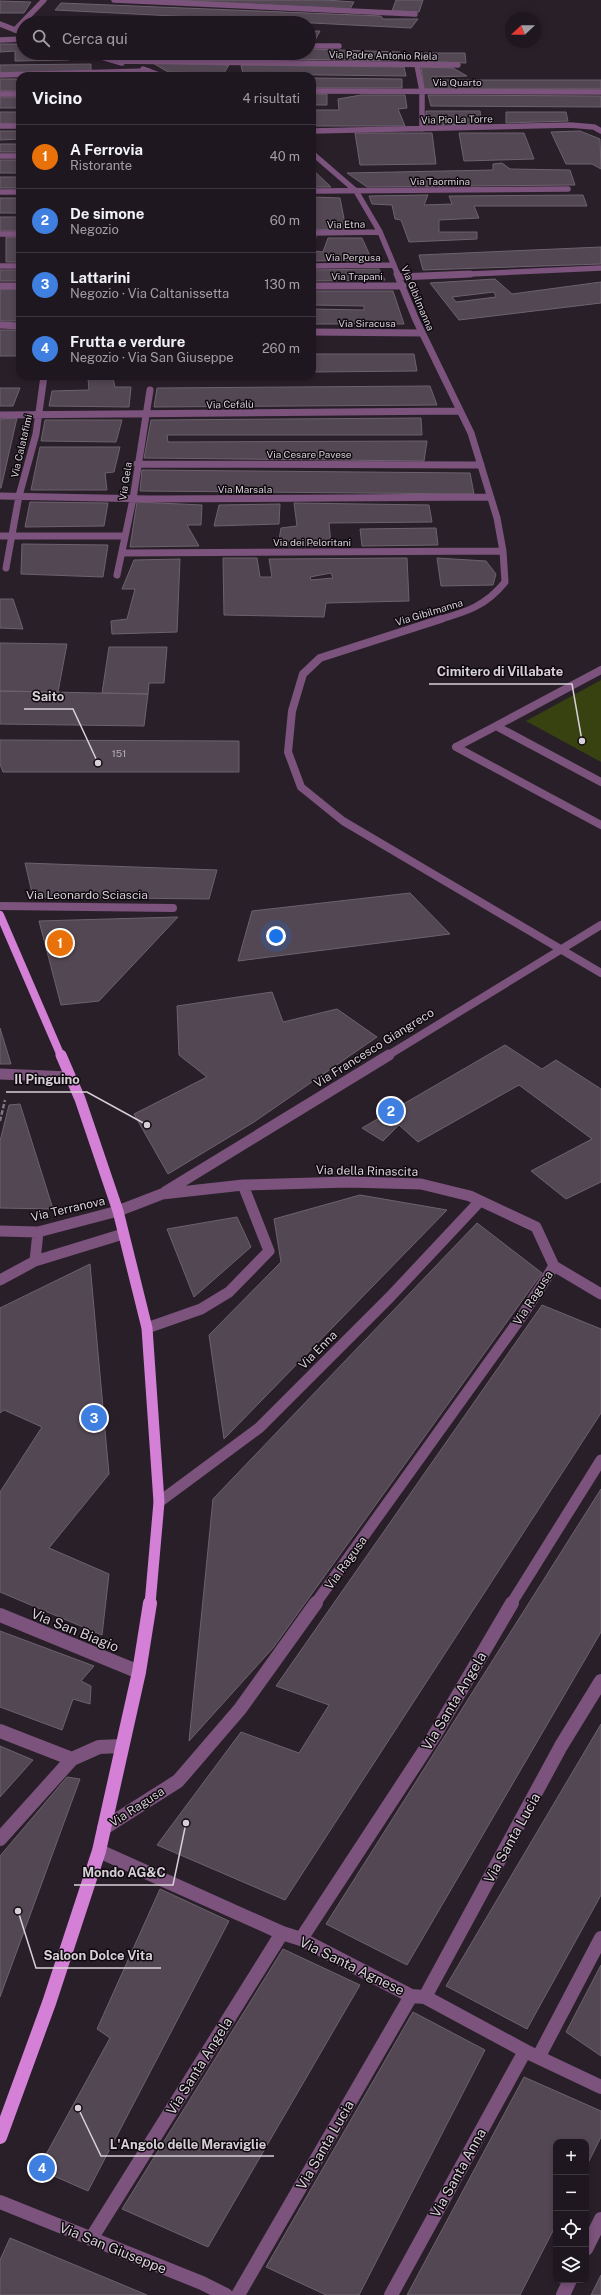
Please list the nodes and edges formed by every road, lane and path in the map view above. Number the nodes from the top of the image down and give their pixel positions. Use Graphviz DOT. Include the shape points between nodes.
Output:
graph roads {
  1 [pos="44,0"];
  2 [pos="114,0"];
  3 [pos="415,14"];
  4 [pos="29,16"];
  5 [pos="0,24"];
  6 [pos="16,30"];
  7 [pos="16,39"];
  8 [pos="0,40"];
  9 [pos="316,46"];
  10 [pos="339,46"];
  11 [pos="110,60"];
  12 [pos="116,62"];
  13 [pos="417,65"];
  14 [pos="458,65"];
  15 [pos="150,71"];
  16 [pos="137,72"];
  17 [pos="0,75"];
  18 [pos="16,75"];
  19 [pos="316,91"];
  20 [pos="422,91"];
  21 [pos="601,92"];
  22 [pos="0,94"];
  23 [pos="16,94"];
  24 [pos="0,126"];
  25 [pos="16,126"];
  26 [pos="422,129"];
  27 [pos="316,131"];
  28 [pos="601,131"];
  29 [pos="0,156"];
  30 [pos="16,156"];
  31 [pos="316,156"];
  32 [pos="356,190"];
  33 [pos="568,190"];
  34 [pos="316,191"];
  35 [pos="0,192"];
  36 [pos="16,192"];
  37 [pos="380,232"];
  38 [pos="316,233"];
  39 [pos="0,234"];
  40 [pos="16,234"];
  41 [pos="394,265"];
  42 [pos="0,266"];
  43 [pos="16,266"];
  44 [pos="316,266"];
  45 [pos="601,268"];
  46 [pos="399,277"];
  47 [pos="0,286"];
  48 [pos="16,286"];
  49 [pos="316,286"];
  50 [pos="403,286"];
  51 [pos="0,325"];
  52 [pos="16,326"];
  53 [pos="316,332"];
  54 [pos="422,333"];
  55 [pos="43,380"];
  56 [pos="150,390"];
  57 [pos="460,411"];
  58 [pos="0,415"];
  59 [pos="38,415"];
  60 [pos="146,415"];
  61 [pos="138,464"];
  62 [pos="481,465"];
  63 [pos="0,496"];
  64 [pos="19,496"];
  65 [pos="490,497"];
  66 [pos="132,499"];
  67 [pos="0,536"];
  68 [pos="12,536"];
  69 [pos="125,536"];
  70 [pos="503,551"];
  71 [pos="122,553"];
  72 [pos="6,568"];
  73 [pos="117,575"];
  74 [pos="601,670"];
  75 [pos="496,726"];
  76 [pos="601,782"];
  77 [pos="601,825"];
  78 [pos="0,906"];
  79 [pos="173,908"];
  80 [pos="0,915"];
  81 [pos="601,925"];
  82 [pos="562,948"];
  83 [pos="601,973"];
  84 [pos="0,1074"];
  85 [pos="70,1077"];
  86 [pos="244,1185"];
  87 [pos="162,1194"];
  88 [pos="480,1201"];
  89 [pos="118,1211"];
  90 [pos="0,1231"];
  91 [pos="38,1232"];
  92 [pos="123,1234"];
  93 [pos="35,1262"];
  94 [pos="554,1266"];
  95 [pos="0,1280"];
  96 [pos="601,1294"];
  97 [pos="147,1328"];
  98 [pos="601,1460"];
  99 [pos="159,1502"];
  100 [pos="0,1615"];
  101 [pos="139,1672"];
  102 [pos="601,1681"];
  103 [pos="0,1732"];
  104 [pos="121,1746"];
  105 [pos="72,1759"];
  106 [pos="104,1828"];
  107 [pos="0,1839"];
  108 [pos="99,1851"];
  109 [pos="282,1933"];
  110 [pos="601,1938"];
  111 [pos="301,1939"];
  112 [pos="418,1996"];
  113 [pos="525,2051"];
  114 [pos="539,2056"];
  115 [pos="601,2087"];
  116 [pos="0,2137"];
  117 [pos="0,2202"];
  118 [pos="601,2219"];
  119 [pos="91,2239"];
  120 [pos="587,2247"];
  121 [pos="569,2283"];
  122 [pos="226,2295"];
  123 [pos="238,2295"];
  124 [pos="391,2295"];
  125 [pos="563,2295"];
  1 -- 4 [label="street"];
  2 -- 3 [label="street"];
  5 -- 6 [label="street"];
  7 -- 8 [label="street"];
  9 -- 10 [label="street"];
  11 -- 12 [label="street"];
  12 -- 13 [label="street, Via Padre Antonio Riela"];
  12 -- 15 [label="street"];
  13 -- 14 [label="street, Via Padre Antonio Riela"];
  13 -- 20 [label="street"];
  15 -- 16 [label="street"];
  17 -- 18 [label="street"];
  19 -- 20 [label="street, Via Quarto"];
  20 -- 21 [label="street, Via Quarto"];
  20 -- 26 [label="street"];
  22 -- 23 [label="street"];
  24 -- 25 [label="street"];
  26 -- 27 [label="street, Via Pio La Torre"];
  26 -- 28 [label="street, Via Pio La Torre" via="570,125 594,127"];
  29 -- 30 [label="street"];
  31 -- 32 [label="street, Via Gibilmanna"];
  32 -- 33 [label="street, Via Taormina"];
  32 -- 34 [label="street, Via Taormina"];
  32 -- 37 [label="street, Via Gibilmanna"];
  35 -- 36 [label="street"];
  37 -- 38 [label="street, Via Etna"];
  37 -- 41 [label="street, Via Gibilmanna"];
  39 -- 40 [label="street"];
  41 -- 44 [label="street, Via Pergusa"];
  41 -- 46 [label="street, Via Gibilmanna"];
  42 -- 43 [label="street"];
  45 -- 46 [label="street"];
  46 -- 50 [label="street, Via Gibilmanna"];
  47 -- 48 [label="street"];
  49 -- 50 [label="street, Via Trapani"];
  50 -- 54 [label="street, Via Gibilmanna"];
  51 -- 52 [label="street"];
  53 -- 54 [label="street, Via Siracusa"];
  54 -- 57 [label="street, Via Gibilmanna"];
  55 -- 59 [label="street, Via Calatafimi"];
  56 -- 60 [label="street, Via Gela"];
  57 -- 60 [label="street, Via Cefalù"];
  57 -- 62 [label="street, Via Gibilmanna" via="471,433"];
  58 -- 59 [label="street, Via Cefalù"];
  59 -- 60 [label="street, Via Cefalù"];
  59 -- 64 [label="street, Via Calatafimi" via="36,434"];
  60 -- 61 [label="street, Via Gela"];
  61 -- 62 [label="street, Via Cesare Pavese"];
  61 -- 66 [label="street, Via Gela"];
  62 -- 65 [label="street, Via Gibilmanna"];
  63 -- 64 [label="street, Via Marsala"];
  64 -- 66 [label="street, Via Marsala"];
  64 -- 68 [label="street, Via Calatafimi"];
  65 -- 66 [label="street, Via Marsala"];
  65 -- 70 [label="street, Via Gibilmanna"];
  66 -- 69 [label="street, Via Gela"];
  67 -- 68 [label="street"];
  68 -- 69 [label="street"];
  68 -- 72 [label="street, Via Calatafimi"];
  69 -- 71 [label="street, Via Gela"];
  70 -- 71 [label="street, Via dei Peloritani"];
  70 -- 82 [label="street, Via Gibilmanna" via="505,582 494,596 471,610 320,658 303,674 292,711 288,752 301,788 343,821"];
  71 -- 73 [label="street, Via Gela"];
  74 -- 75 [label="street"];
  75 -- 76 [label="street"];
  75 -- 77 [label="street" via="456,746"];
  78 -- 79 [label="street, Via Leonardo Sciascia"];
  80 -- 85 [label="main road"];
  81 -- 82 [label="street, Via Francesco Giangreco"];
  82 -- 83 [label="street, Via Gibilmanna"];
  82 -- 87 [label="street, Via Francesco Giangreco"];
  84 -- 85 [label="street"];
  85 -- 89 [label="main road"];
  86 -- 87 [label="street, Via della Rinascita"];
  86 -- 88 [label="street, Via della Rinascita" via="348,1182 422,1184"];
  86 -- 97 [label="street" via="269,1251 229,1292 201,1309"];
  87 -- 89 [label="street, Via della Rinascita"];
  88 -- 94 [label="street, Via della Rinascita" via="536,1227"];
  88 -- 99 [label="street, Via Enna" via="390,1297 259,1428"];
  89 -- 91 [label="street, Via Terranova"];
  89 -- 92 [label="main road"];
  90 -- 91 [label="street, Via Terranova"];
  91 -- 93 [label="street"];
  92 -- 93 [label="street"];
  92 -- 97 [label="main road"];
  93 -- 95 [label="street"];
  94 -- 96 [label="street"];
  94 -- 106 [label="street, Via Ragusa" via="522,1316 240,1709 178,1781"];
  97 -- 99 [label="main road"];
  98 -- 111 [label="street, Via Santa Angela" via="504,1616 434,1736"];
  99 -- 101 [label="main road" via="153,1587"];
  100 -- 101 [label="street, Via San Biagio"];
  101 -- 104 [label="main road"];
  102 -- 112 [label="street, Via Santa Lucia"];
  103 -- 105 [label="street"];
  104 -- 105 [label="street" via="98,1747"];
  104 -- 106 [label="main road"];
  105 -- 107 [label="street"];
  106 -- 108 [label="main road"];
  108 -- 109 [label="street, Via Santa Agnese"];
  108 -- 116 [label="main road" via="50,2003"];
  109 -- 111 [label="street, Via Santa Agnese"];
  109 -- 119 [label="street, Via Santa Angela"];
  110 -- 114 [label="street"];
  111 -- 112 [label="street, Via Santa Agnese"];
  112 -- 113 [label="street, Via Santa Agnese"];
  112 -- 123 [label="street, Via Santa Lucia"];
  113 -- 114 [label="street, Via Santa Agnese"];
  113 -- 124 [label="street, Via Santa Anna"];
  114 -- 115 [label="street, Via Santa Agnese"];
  117 -- 119 [label="street, Via San Giuseppe"];
  118 -- 120 [label="street"];
  119 -- 122 [label="street, Via San Giuseppe"];
  121 -- 125 [label="street"];
}
